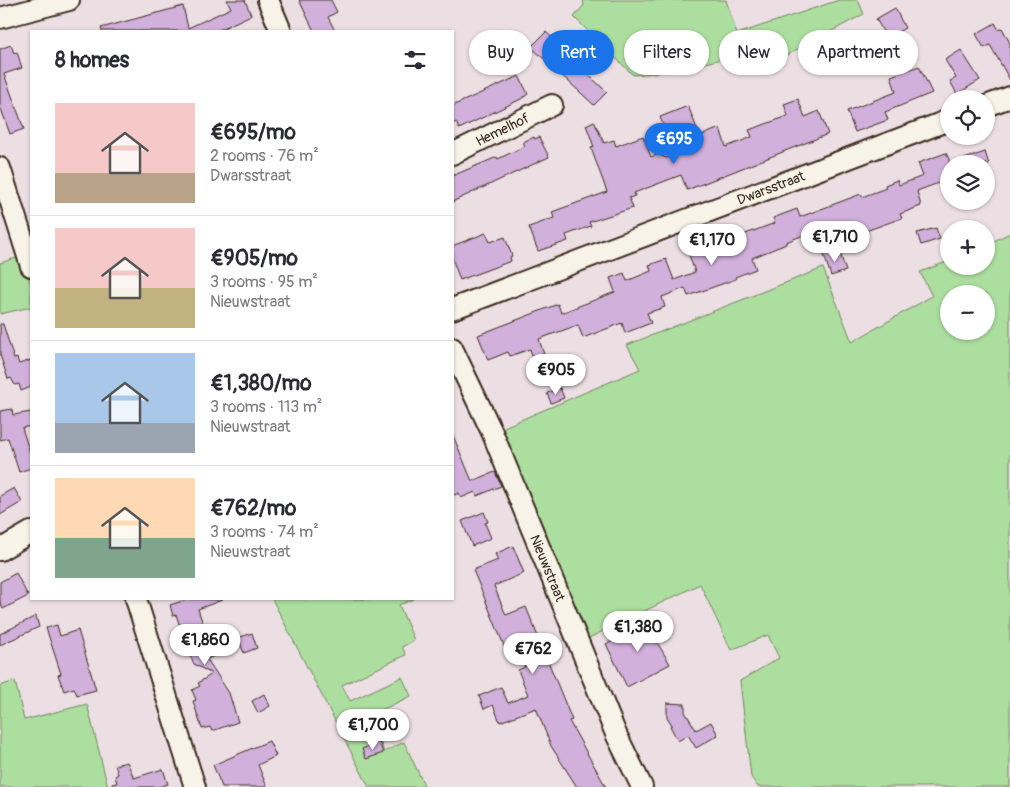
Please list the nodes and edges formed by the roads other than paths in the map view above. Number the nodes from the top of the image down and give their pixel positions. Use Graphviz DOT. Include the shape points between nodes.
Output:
graph roads {
  1 [pos="69,0"];
  2 [pos="268,0"];
  3 [pos="0,18"];
  4 [pos="282,30"];
  5 [pos="1010,97"];
  6 [pos="995,103"];
  7 [pos="552,105"];
  8 [pos="940,123"];
  9 [pos="454,153"];
  10 [pos="0,168"];
  11 [pos="30,263"];
  12 [pos="454,308"];
  13 [pos="454,352"];
  14 [pos="30,533"];
  15 [pos="0,550"];
  16 [pos="136,600"];
  17 [pos="195,787"];
  18 [pos="642,787"];
  1 -- 3 [label="street"];
  2 -- 4 [label="street"];
  5 -- 6 [label="street"];
  7 -- 9 [label="street, Hemelhof"];
  8 -- 12 [label="street, Dwarsstraat"];
  10 -- 11 [label="street"];
  13 -- 18 [label="street, Nieuwstraat" via="492,432 616,734"];
  14 -- 15 [label="street"];
  16 -- 17 [label="street"];
}
